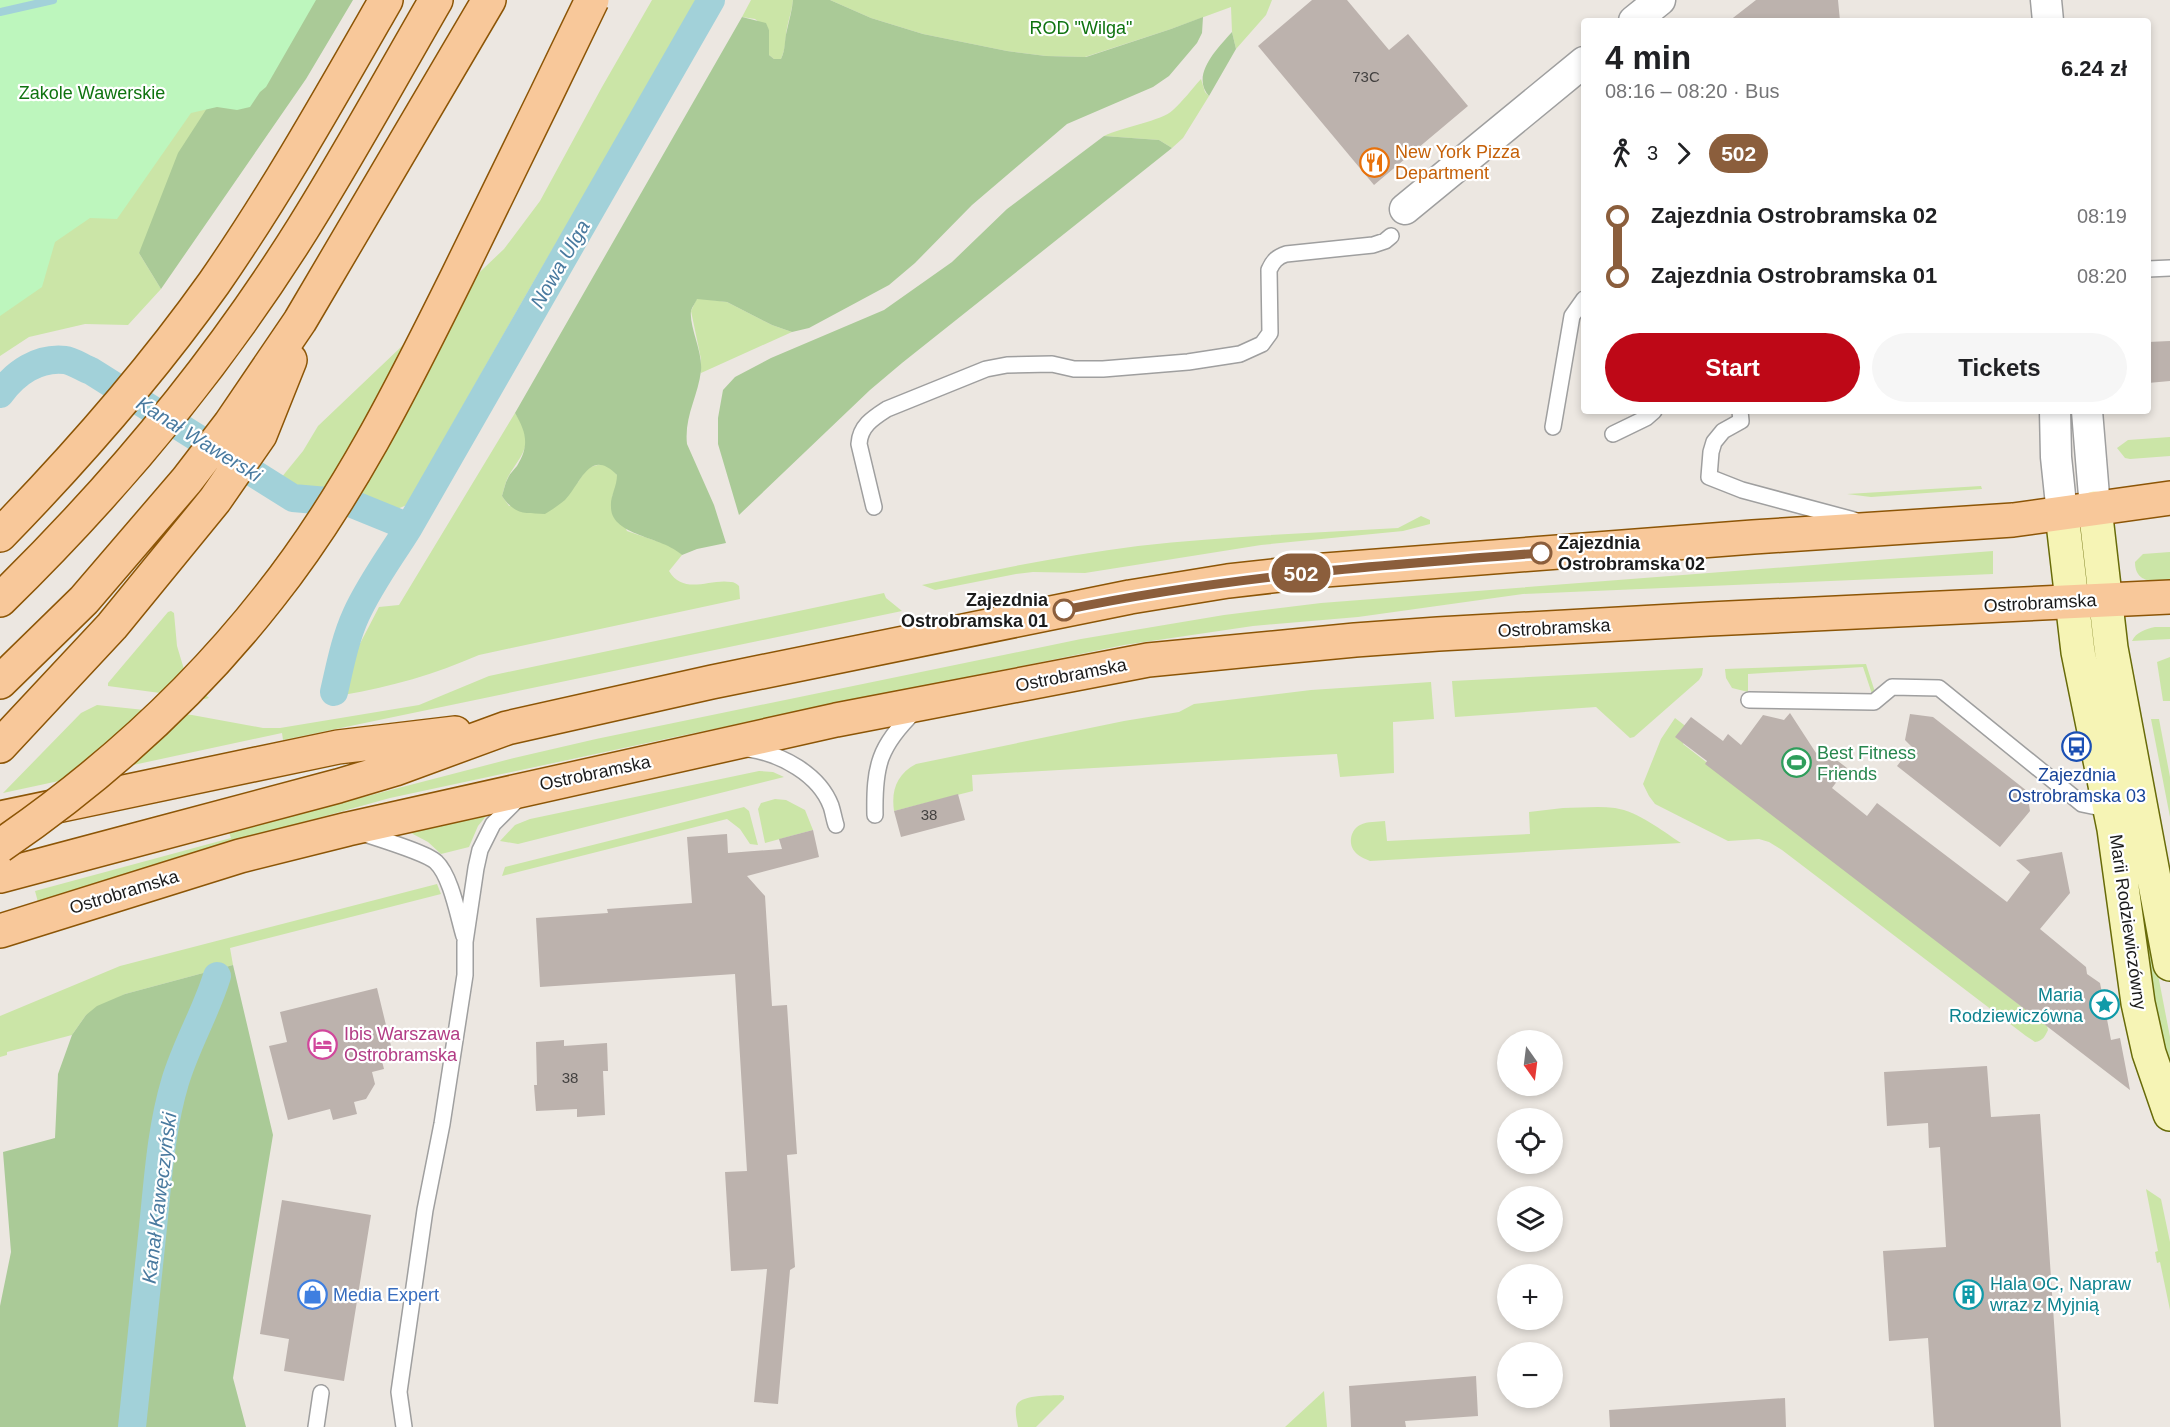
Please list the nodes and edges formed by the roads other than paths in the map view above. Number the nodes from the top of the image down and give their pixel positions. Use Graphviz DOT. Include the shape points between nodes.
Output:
graph roads {
  1 [pos="386,0"];
  2 [pos="436,0"];
  3 [pos="489,0"];
  4 [pos="592,0"];
  5 [pos="1660,0"];
  6 [pos="2046,0"];
  7 [pos="1638,18"];
  8 [pos="2048,18"];
  9 [pos="1581,64"];
  10 [pos="1405,209"];
  11 [pos="1391,236"];
  12 [pos="2170,268"];
  13 [pos="2151,269"];
  14 [pos="1581,303"];
  15 [pos="1651,414"];
  16 [pos="1740,414"];
  17 [pos="2055,414"];
  18 [pos="2087,414"];
  19 [pos="1554,427"];
  20 [pos="245,430"];
  21 [pos="1613,434"];
  22 [pos="2170,498"];
  23 [pos="36,499"];
  24 [pos="874,507"];
  25 [pos="2095,508"];
  26 [pos="2062,514"];
  27 [pos="0,528"];
  28 [pos="1883,528"];
  29 [pos="0,535"];
  30 [pos="2170,597"];
  31 [pos="0,600"];
  32 [pos="2104,600"];
  33 [pos="2072,602"];
  34 [pos="0,682"];
  35 [pos="1749,700"];
  36 [pos="924,703"];
  37 [pos="507,728"];
  38 [pos="0,746"];
  39 [pos="707,748"];
  40 [pos="529,787"];
  41 [pos="2111,810"];
  42 [pos="875,815"];
  43 [pos="0,818"];
  44 [pos="836,825"];
  45 [pos="348,829"];
  46 [pos="0,846"];
  47 [pos="15,872"];
  48 [pos="0,931"];
  49 [pos="465,942"];
  50 [pos="2170,964"];
  51 [pos="2170,1114"];
  52 [pos="321,1393"];
  53 [pos="316,1427"];
  54 [pos="404,1427"];
  1 -- 23 [label="main road" via="298,154 237,248 146,372"];
  2 -- 31 [label="main road" via="304,227 251,306 183,398 106,491"];
  3 -- 20 [label="main road" via="322,282"];
  4 -- 46 [label="main road, bridge" via="419,354 366,452 301,553 258,610 182,697 114,759"];
  5 -- 7 [label="street"];
  6 -- 8 [label="street"];
  9 -- 10 [label="street"];
  11 -- 24 [label="lane" via="1373,246 1279,256 1269,270 1270,333 1255,348 1240,354 1103,369 1007,364 887,410 874,417 859,438"];
  12 -- 13 [label="lane"];
  14 -- 19 [label="lane" via="1572,316"];
  15 -- 21 [label="lane"];
  16 -- 28 [label="lane" via="1740,421 1724,431 1712,447 1709,477 1742,490"];
  17 -- 26 [label="street"];
  18 -- 25 [label="street"];
  20 -- 34 [label="main road" via="187,480 84,600"];
  20 -- 38 [label="main road" via="215,500 112,626"];
  22 -- 25 [label="main road"];
  23 -- 27 [label="main road"];
  23 -- 29 [label="main road"];
  25 -- 26 [label="main road"];
  25 -- 32 [label="street, Marii Rodziewiczówny"];
  26 -- 28 [label="main road"];
  26 -- 33 [label="street, Marii Rodziewiczówny"];
  28 -- 37 [label="main road" via="1325,570 1228,582 1031,616"];
  30 -- 32 [label="main road, Ostrobramska"];
  32 -- 33 [label="main road, Ostrobramska"];
  32 -- 50 [label="street, Marii Rodziewiczówny"];
  33 -- 36 [label="main road, Ostrobramska" via="1355,640 1149,660"];
  33 -- 41 [label="street, Marii Rodziewiczówny" via="2078,652"];
  35 -- 41 [label="lane" via="1874,702 1892,687 1939,688 2082,804"];
  36 -- 39 [label="main road, Ostrobramska"];
  36 -- 42 [label="lane" via="897,729 879,762"];
  37 -- 43 [label="main road" via="338,747"];
  37 -- 47 [label="main road" via="338,786"];
  39 -- 40 [label="main road, Ostrobramska"];
  39 -- 44 [label="lane" via="765,751 789,761 819,786 831,805"];
  40 -- 45 [label="main road, Ostrobramska"];
  40 -- 49 [label="lane" via="494,824 480,850"];
  41 -- 51 [label="street, Marii Rodziewiczówny" via="2138,1003 2149,1053"];
  45 -- 48 [label="main road, Ostrobramska" via="240,856"];
  45 -- 49 [label="lane" via="435,861 444,874"];
  49 -- 54 [label="lane" via="465,975 399,1392"];
  52 -- 53 [label="lane"];
}
